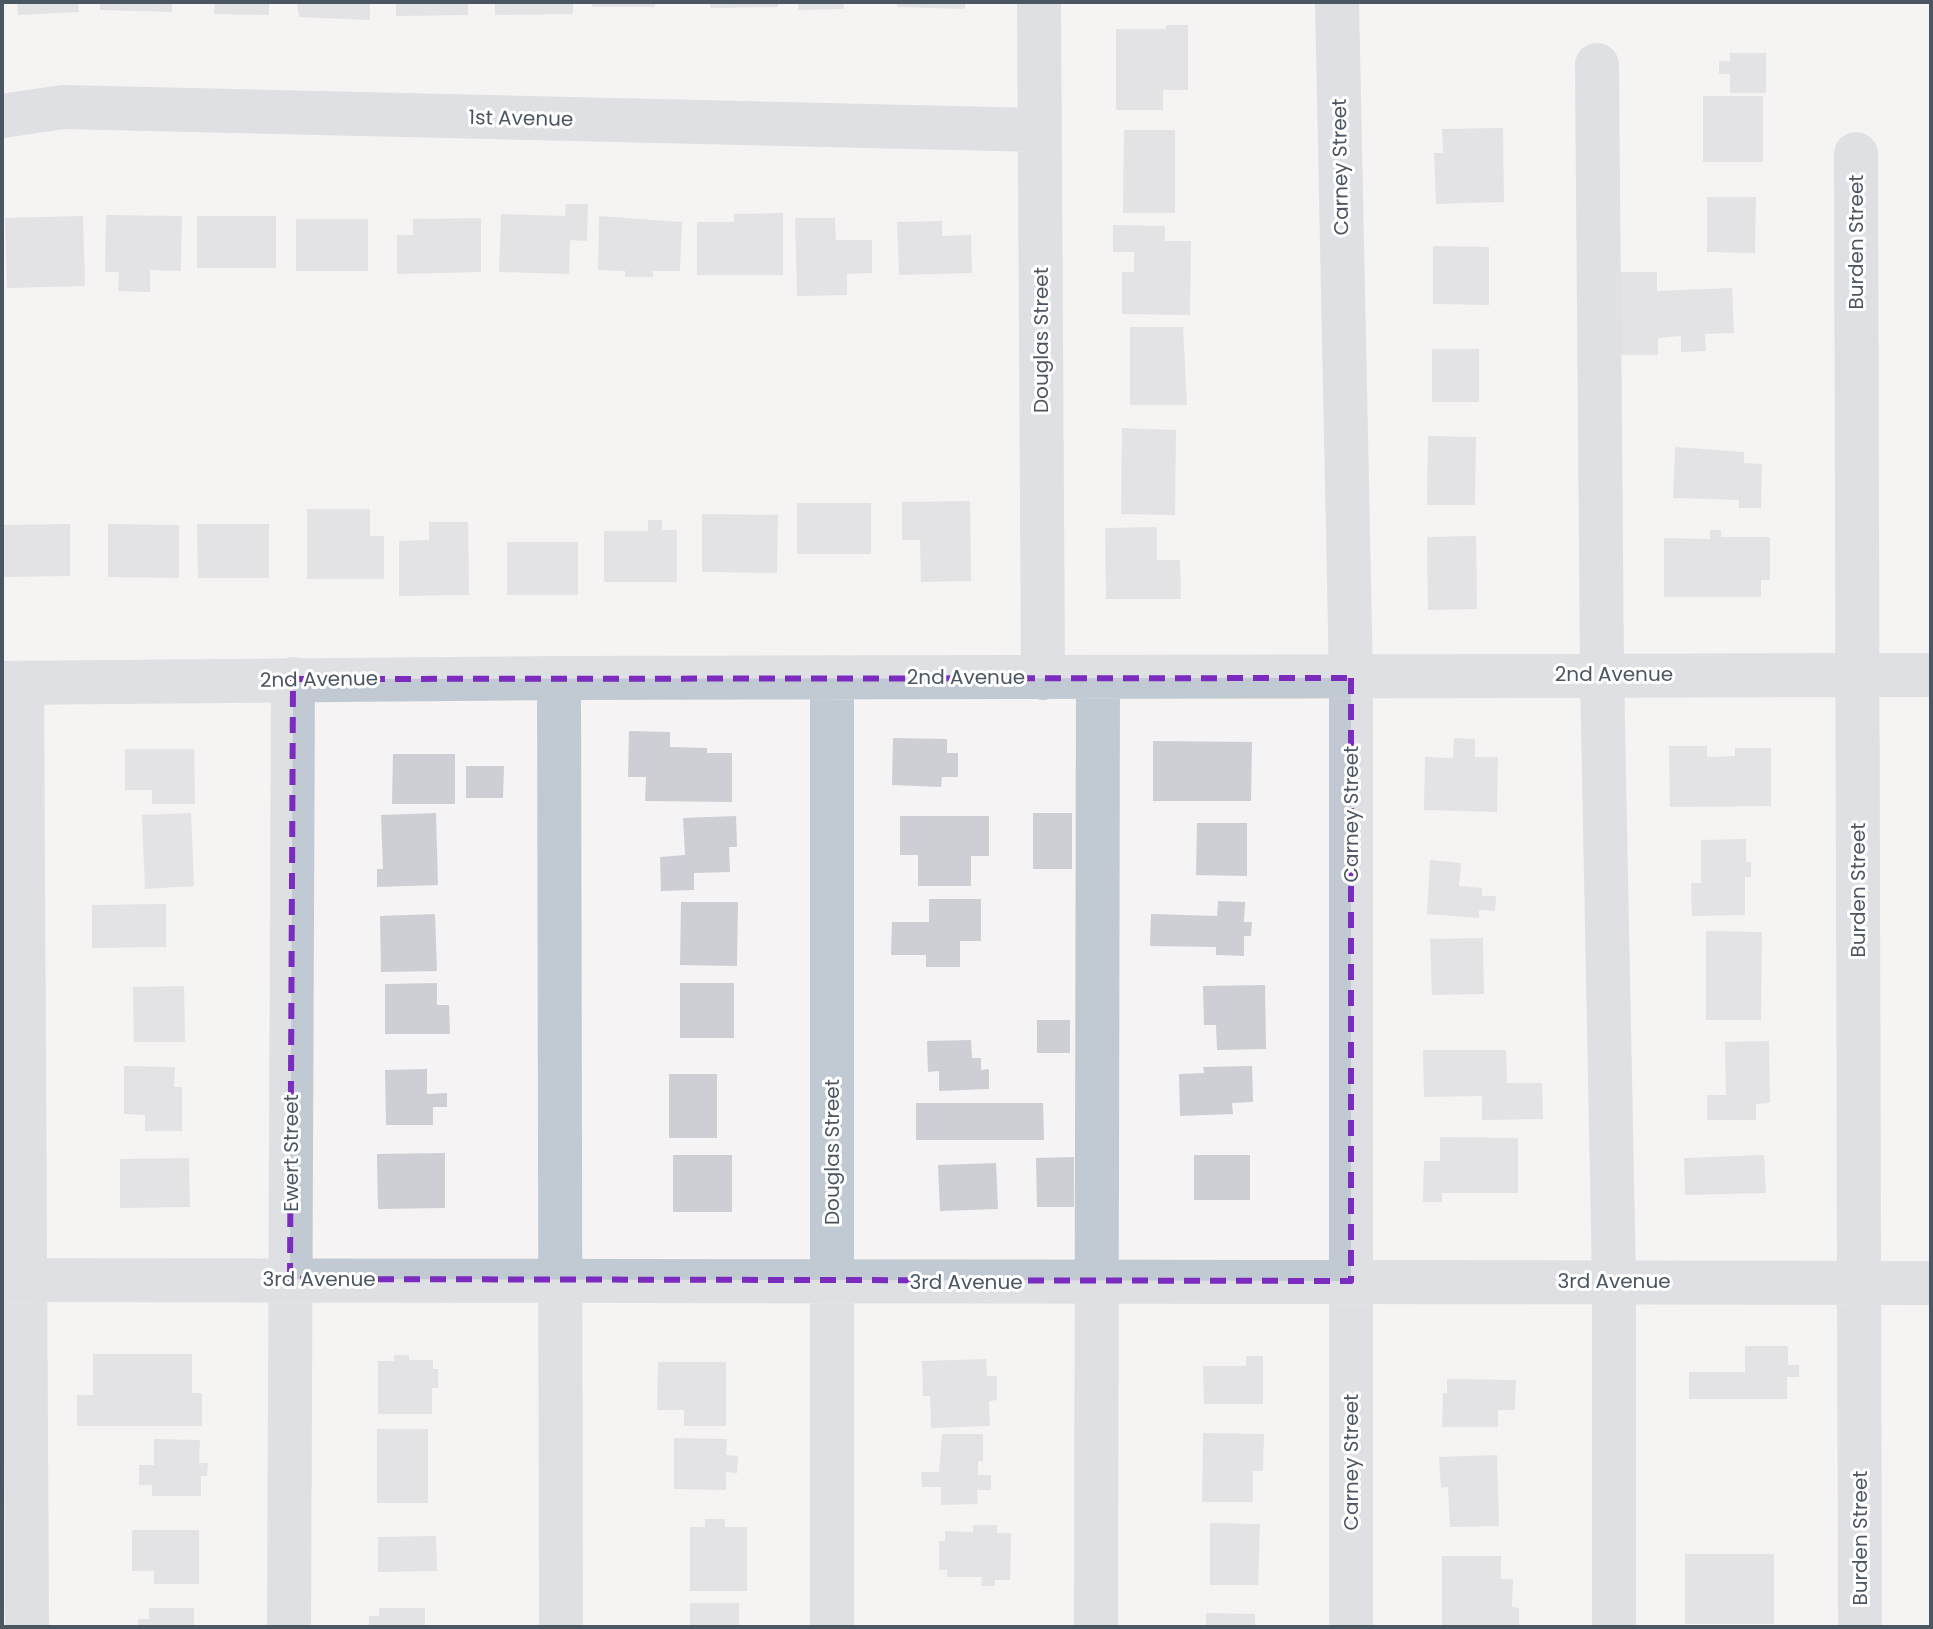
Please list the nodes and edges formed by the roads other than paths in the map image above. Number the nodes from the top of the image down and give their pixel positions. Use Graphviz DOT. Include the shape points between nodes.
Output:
graph roads {
  1 [pos="1039,2"];
  2 [pos="1337,2"];
  3 [pos="1597,65"];
  4 [pos="2,116"];
  5 [pos="1040,130"];
  6 [pos="1856,154"];
  7 [pos="1602,674"];
  8 [pos="1857,674"];
  9 [pos="1931,675"];
  10 [pos="832,677"];
  11 [pos="559,678"];
  12 [pos="1043,678"];
  13 [pos="1098,678"];
  14 [pos="1351,678"];
  15 [pos="293,679"];
  16 [pos="12,683"];
  17 [pos="290,1279"];
  18 [pos="14,1280"];
  19 [pos="563,1280"];
  20 [pos="1099,1281"];
  21 [pos="1351,1281"];
  22 [pos="1614,1281"];
  23 [pos="832,1282"];
  24 [pos="1858,1283"];
  25 [pos="1931,1283"];
  26 [pos="27,1627"];
  27 [pos="289,1627"];
  28 [pos="561,1627"];
  29 [pos="832,1627"];
  30 [pos="1096,1627"];
  31 [pos="1351,1627"];
  32 [pos="1614,1627"];
  33 [pos="1860,1627"];
  1 -- 5 [label="street, Douglas Street"];
  2 -- 14 [label="street, Carney Street"];
  3 -- 7 [label="street"];
  4 -- 5 [label="street, 1st Avenue" via="63,107"];
  5 -- 12 [label="street, Douglas Street"];
  6 -- 8 [label="street, Burden Street"];
  7 -- 8 [label="street, 2nd Avenue"];
  7 -- 14 [label="street, 2nd Avenue"];
  7 -- 22 [label="street"];
  8 -- 9 [label="street, 2nd Avenue"];
  8 -- 24 [label="street, Burden Street"];
  10 -- 11 [label="street, 2nd Avenue"];
  10 -- 12 [label="street, 2nd Avenue"];
  10 -- 23 [label="street, Douglas Street"];
  11 -- 15 [label="street, 2nd Avenue"];
  11 -- 19 [label="street"];
  12 -- 13 [label="street, 2nd Avenue"];
  13 -- 14 [label="street, 2nd Avenue"];
  13 -- 20 [label="street"];
  14 -- 21 [label="street, Carney Street"];
  15 -- 16 [label="street, 2nd Avenue"];
  15 -- 17 [label="street, Ewert Street"];
  16 -- 18 [label="street"];
  17 -- 18 [label="street, 3rd Avenue"];
  17 -- 19 [label="street, 3rd Avenue"];
  17 -- 27 [label="street, Ewert Street"];
  18 -- 26 [label="street"];
  19 -- 23 [label="street, 3rd Avenue"];
  19 -- 28 [label="street"];
  20 -- 21 [label="street, 3rd Avenue"];
  20 -- 23 [label="street, 3rd Avenue"];
  20 -- 30 [label="street"];
  21 -- 22 [label="street, 3rd Avenue"];
  21 -- 31 [label="street, Carney Street"];
  22 -- 24 [label="street, 3rd Avenue"];
  22 -- 32 [label="street"];
  23 -- 29 [label="street, Douglas Street"];
  24 -- 25 [label="street, 3rd Avenue"];
  24 -- 33 [label="street, Burden Street"];
}
